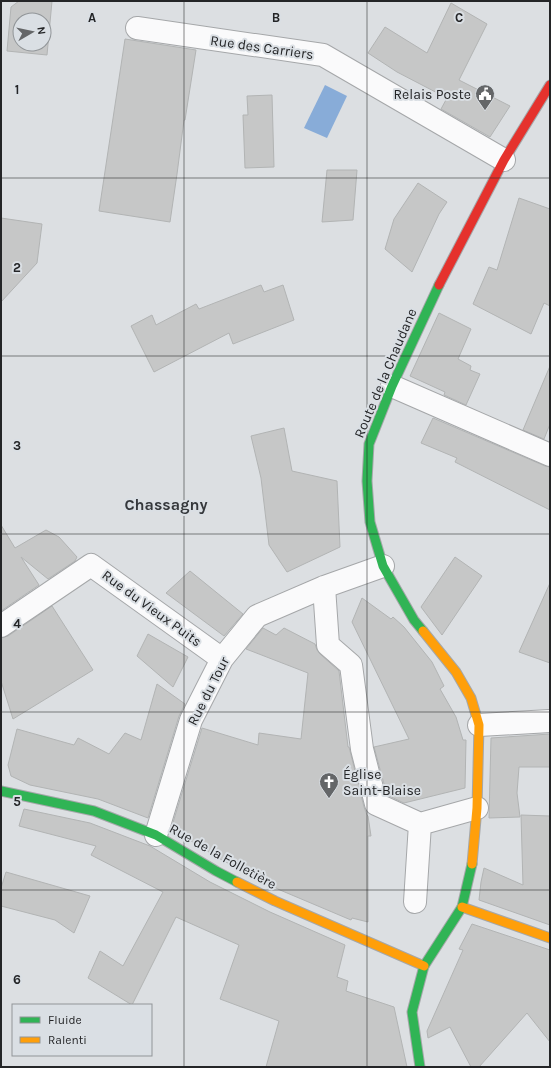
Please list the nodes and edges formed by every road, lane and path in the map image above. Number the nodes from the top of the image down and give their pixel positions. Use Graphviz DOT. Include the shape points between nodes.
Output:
graph roads {
  1 [pos="137,28"];
  2 [pos="550,85"];
  3 [pos="504,160"];
  4 [pos="392,386"];
  5 [pos="550,455"];
  6 [pos="383,566"];
  7 [pos="324,587"];
  8 [pos="1,626"];
  9 [pos="222,659"];
  10 [pos="550,721"];
  11 [pos="479,725"];
  12 [pos="1,786"];
  13 [pos="477,808"];
  14 [pos="420,824"];
  15 [pos="156,835"];
  16 [pos="415,902"];
  17 [pos="462,907"];
  18 [pos="550,938"];
  19 [pos="424,966"];
  20 [pos="420,1067"];
  1 -- 3 [label="street, Rue des Carriers" via="323,56"];
  2 -- 3 [label="street, Route de la Chaudane"];
  3 -- 4 [label="street, Route de la Chaudane" via="430,302"];
  4 -- 5 [label="street"];
  4 -- 6 [label="street, Route de la Chaudane" via="369,444 367,481 370,522"];
  6 -- 7 [label="street, Rue du Tour"];
  6 -- 11 [label="street, Route de la Chaudane" via="414,620 456,672 471,698"];
  7 -- 9 [label="street, Rue du Tour" via="257,616"];
  7 -- 14 [label="street" via="328,645 351,665 362,749 376,804"];
  8 -- 9 [label="street, Rue du Vieux Puits" via="91,565"];
  9 -- 15 [label="street, Rue du Tour" via="191,720"];
  10 -- 11 [label="street"];
  11 -- 13 [label="street, Route de la Chaudane"];
  12 -- 15 [label="street, Rue de la Folletière" via="94,811"];
  13 -- 14 [label="street"];
  13 -- 17 [label="street, Route de la Chaudane" via="472,861"];
  14 -- 16 [label="street"];
  15 -- 19 [label="street, Rue de la Folletière" via="275,901"];
  17 -- 18 [label="street"];
  17 -- 19 [label="street, Route de la Chaudane"];
  19 -- 20 [label="street, Route de la Chaudane" via="412,1012"];
}
